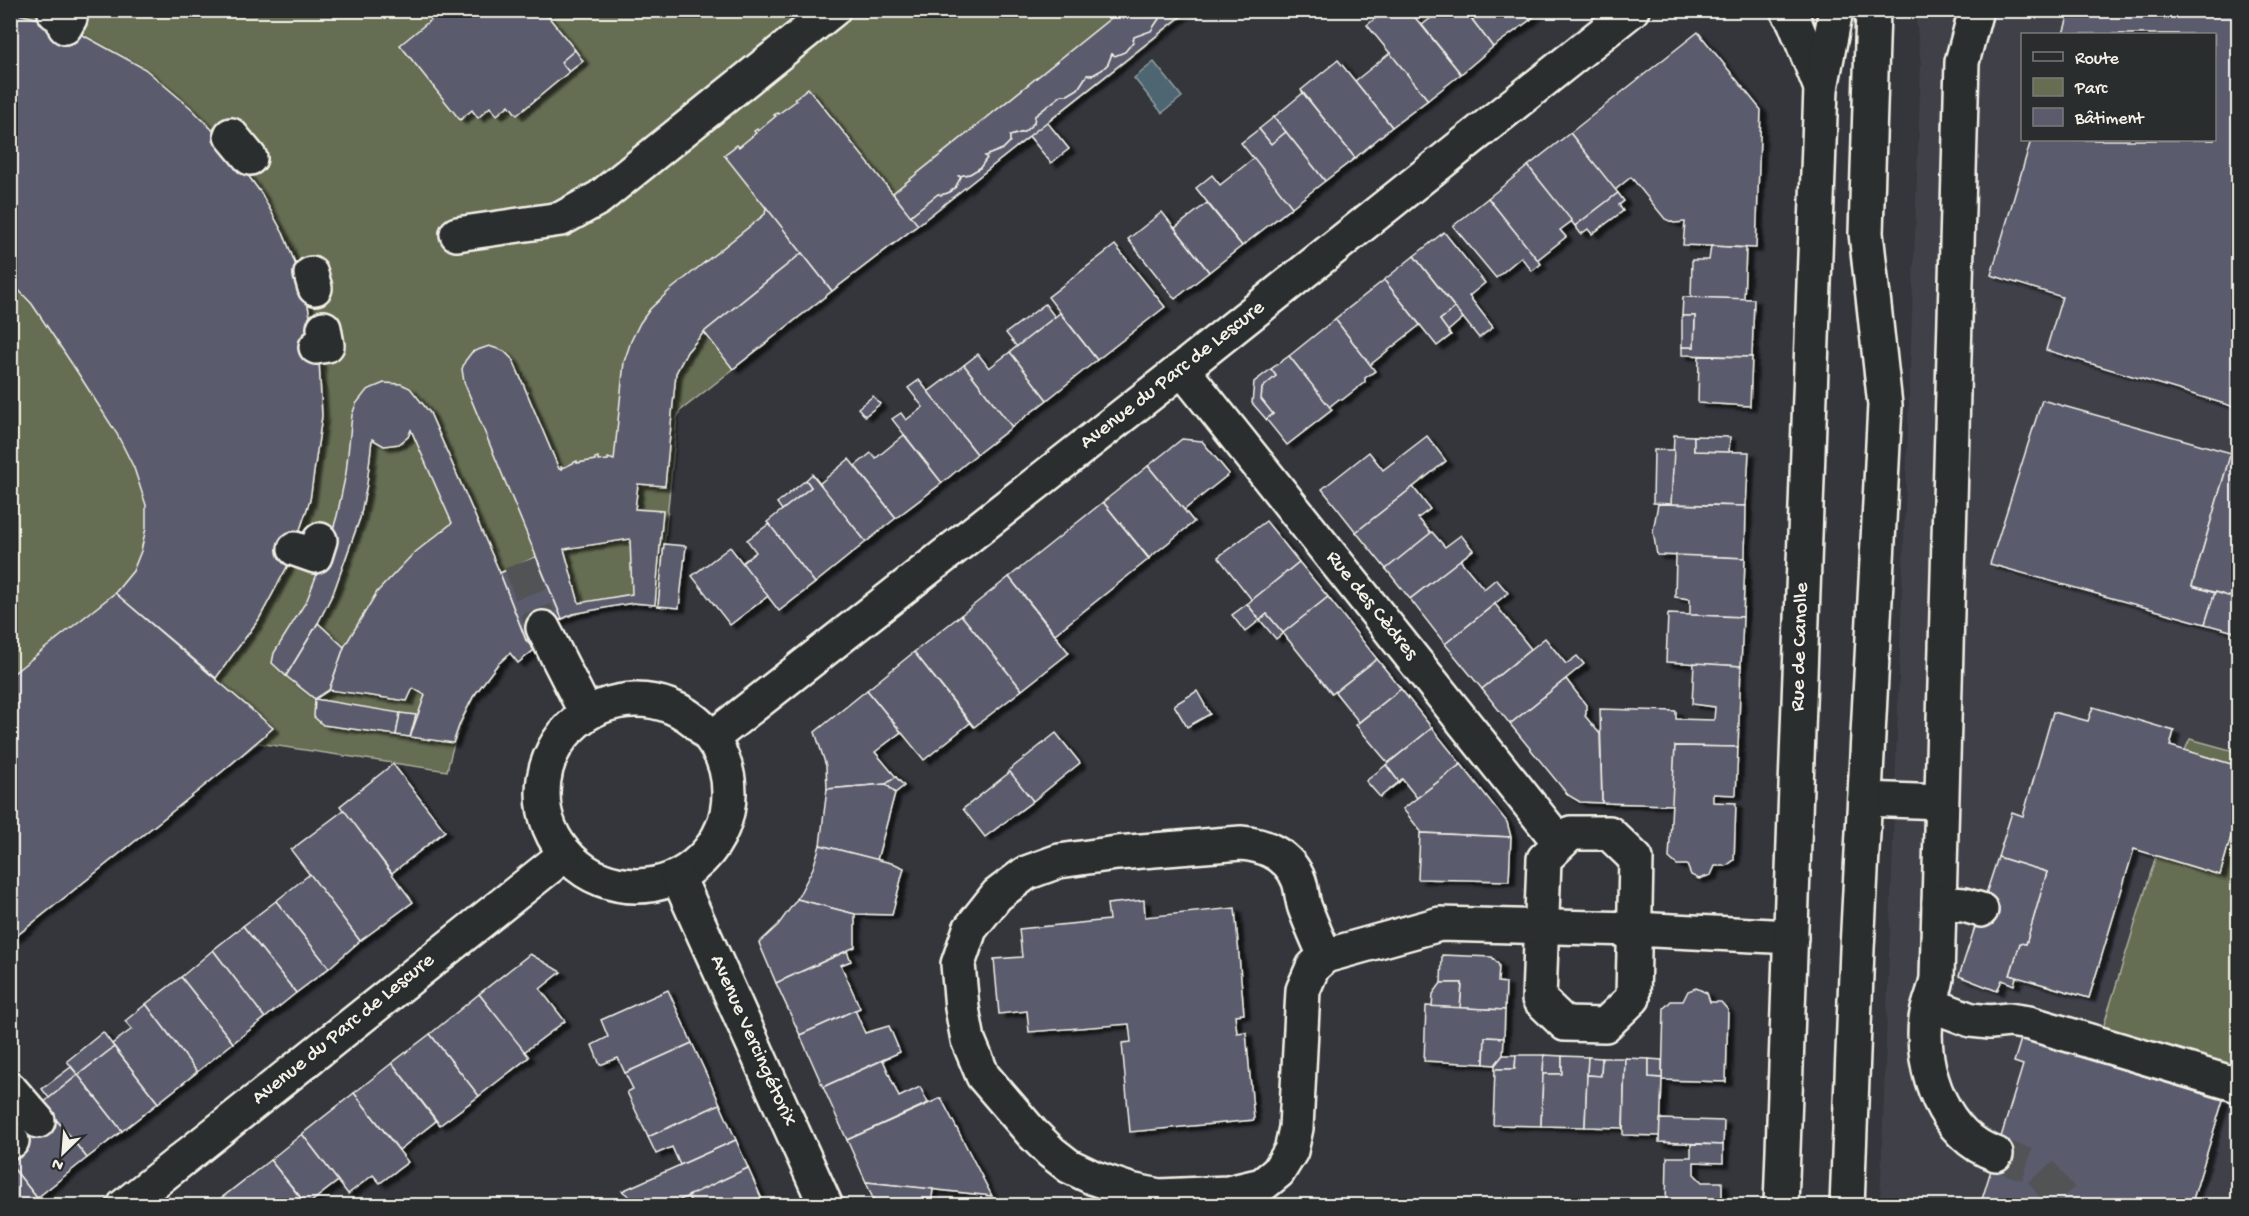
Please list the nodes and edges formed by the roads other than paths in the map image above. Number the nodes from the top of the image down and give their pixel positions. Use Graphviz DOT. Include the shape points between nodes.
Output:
graph roads {
  1 [pos="833,10"];
  2 [pos="1632,10"];
  3 [pos="1787,10"];
  4 [pos="1836,10"];
  5 [pos="1873,10"];
  6 [pos="1976,10"];
  7 [pos="1821,88"];
  8 [pos="457,234"];
  9 [pos="1182,369"];
  10 [pos="543,628"];
  11 [pos="586,713"];
  12 [pos="712,738"];
  13 [pos="1865,799"];
  14 [pos="1941,802"];
  15 [pos="1560,843"];
  16 [pos="563,853"];
  17 [pos="678,877"];
  18 [pos="1939,903"];
  19 [pos="1981,910"];
  20 [pos="1542,926"];
  21 [pos="1634,929"];
  22 [pos="1791,938"];
  23 [pos="1325,956"];
  24 [pos="1931,1000"];
  25 [pos="2238,1085"];
  26 [pos="10,1089"];
  27 [pos="19,1129"];
  28 [pos="1996,1154"];
  29 [pos="124,1206"];
  30 [pos="826,1206"];
  31 [pos="1781,1206"];
  32 [pos="1846,1206"];
  1 -- 8 [label="street" via="599,198 561,219"];
  2 -- 9 [label="street, Avenue du Parc de Lescure"];
  3 -- 7 [label="street, Rue de Canolle"];
  4 -- 7 [label="street, Rue de Canolle"];
  5 -- 13 [label="street" via="1866,233 1885,405"];
  6 -- 14 [label="street" via="1962,62"];
  7 -- 22 [label="street, Rue de Canolle"];
  9 -- 12 [label="street, Avenue du Parc de Lescure"];
  9 -- 15 [label="street, Rue des Cèdres"];
  10 -- 11 [label="street"];
  11 -- 12 [label="street" via="612,702 640,699 668,705 692,718"];
  11 -- 16 [label="street" via="562,734 546,762 542,794 547,825"];
  12 -- 17 [label="street" via="726,767 730,799 722,831 704,858"];
  13 -- 14 [label="street"];
  13 -- 32 [label="street"];
  14 -- 18 [label="street"];
  15 -- 20 [label="street" via="1544,859"];
  15 -- 21 [label="street" via="1571,833 1609,833 1636,859"];
  16 -- 17 [label="street" via="587,873 616,885 648,886"];
  16 -- 29 [label="street, Avenue du Parc de Lescure"];
  17 -- 30 [label="street, Avenue Vercingétorix"];
  18 -- 19 [label="street"];
  18 -- 24 [label="street" via="1937,978"];
  20 -- 21 [label="street"];
  20 -- 21 [label="street" via="1539,999 1565,1024 1605,1026 1633,998"];
  20 -- 23 [label="street" via="1440,924"];
  21 -- 22 [label="street"];
  22 -- 31 [label="street, Rue de Canolle"];
  23 -- 23 [label="street" via="1313,967 1303,990 1296,1128 1291,1151 1278,1172 1262,1185 1190,1196 1160,1196 1094,1178 1069,1166 1032,1133 983,1076 968,1040 958,964 970,929 997,895 1026,873 1059,861 1241,843 1259,844 1290,864"];
  24 -- 25 [label="street" via="1942,1009 1971,1020 2029,1023"];
  24 -- 28 [label="street" via="1926,1043 1939,1098 1959,1129 1974,1143"];
  26 -- 27 [label="street"];
}
